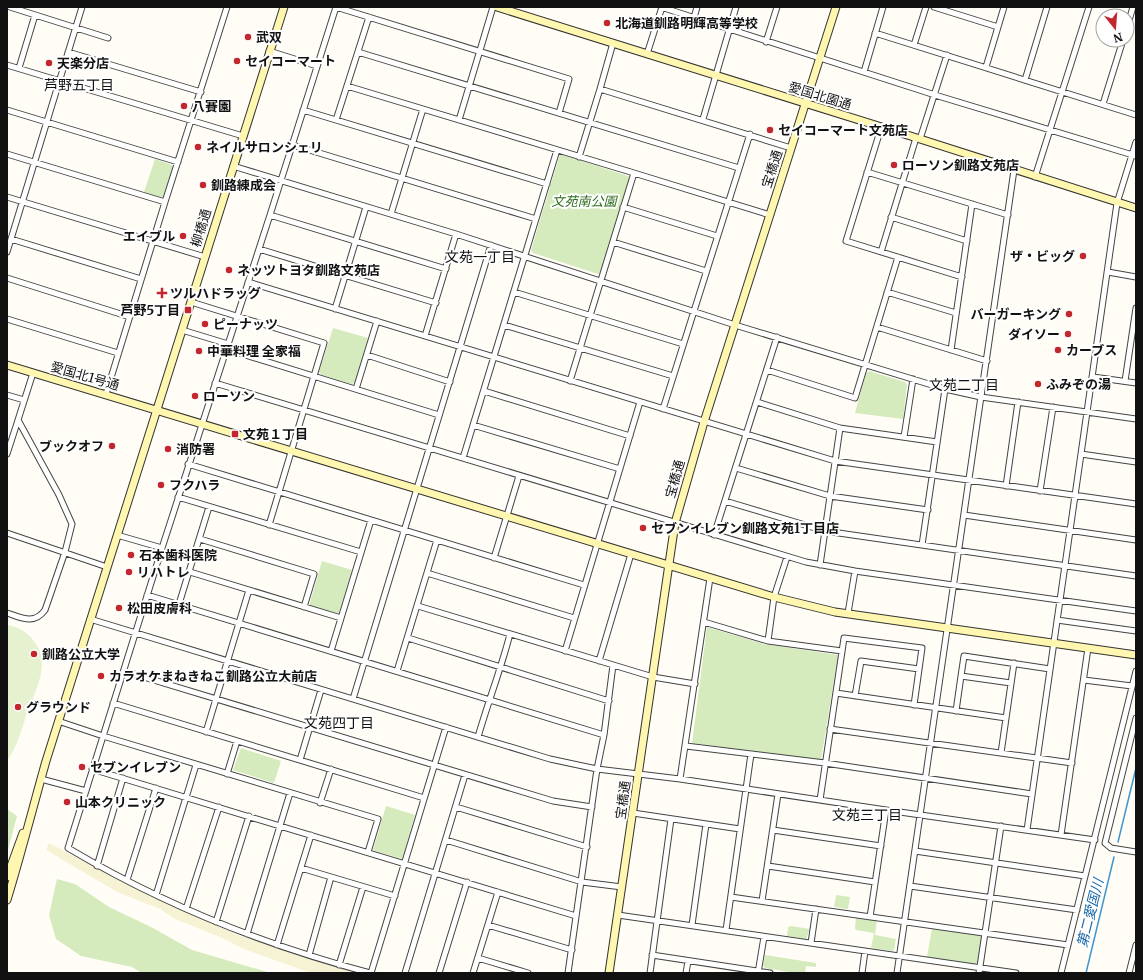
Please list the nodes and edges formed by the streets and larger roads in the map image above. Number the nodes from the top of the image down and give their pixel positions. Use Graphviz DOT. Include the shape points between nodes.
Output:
graph roads {
  1 [pos="10,7"];
  2 [pos="82,7"];
  3 [pos="227,7"];
  4 [pos="284,7"];
  5 [pos="336,7"];
  6 [pos="493,7"];
  7 [pos="497,7"];
  8 [pos="662,7"];
  9 [pos="697,7"];
  10 [pos="736,7"];
  11 [pos="777,7"];
  12 [pos="836,7"];
  13 [pos="883,7"];
  14 [pos="926,7"];
  15 [pos="934,7"];
  16 [pos="1004,7"];
  17 [pos="1047,7"];
  18 [pos="1089,7"];
  19 [pos="35,15"];
  20 [pos="369,17"];
  21 [pos="694,18"];
  22 [pos="76,27"];
  23 [pos="998,27"];
  24 [pos="730,29"];
  25 [pos="875,32"];
  26 [pos="108,38"];
  27 [pos="766,42"];
  28 [pos="613,43"];
  29 [pos="914,45"];
  30 [pos="1120,48"];
  31 [pos="269,51"];
  32 [pos="68,52"];
  33 [pos="358,52"];
  34 [pos="480,52"];
  35 [pos="647,54"];
  36 [pos="948,55"];
  37 [pos="820,58"];
  38 [pos="7,65"];
  39 [pos="317,66"];
  40 [pos="986,67"];
  41 [pos="18,68"];
  42 [pos="864,72"];
  43 [pos="715,76"];
  44 [pos="59,80"];
  45 [pos="1025,80"];
  46 [pos="347,86"];
  47 [pos="469,86"];
  48 [pos="600,89"];
  49 [pos="1062,91"];
  50 [pos="200,92"];
  51 [pos="935,95"];
  52 [pos="806,103"];
  53 [pos="1103,104"];
  54 [pos="423,109"];
  55 [pos="7,110"];
  56 [pos="303,110"];
  57 [pos="558,113"];
  58 [pos="1136,115"];
  59 [pos="702,119"];
  60 [pos="191,120"];
  61 [pos="336,120"];
  62 [pos="459,120"];
  63 [pos="46,122"];
  64 [pos="589,123"];
  65 [pos="881,128"];
  66 [pos="1050,130"];
  67 [pos="750,134"];
  68 [pos="243,136"];
  69 [pos="918,139"];
  70 [pos="1136,142"];
  71 [pos="413,144"];
  72 [pos="293,145"];
  73 [pos="792,148"];
  74 [pos="557,150"];
  75 [pos="7,154"];
  76 [pos="1134,156"];
  77 [pos="579,157"];
  78 [pos="34,162"];
  79 [pos="178,162"];
  80 [pos="233,166"];
  81 [pos="739,168"];
  82 [pos="1014,170"];
  83 [pos="867,172"];
  84 [pos="634,173"];
  85 [pos="1036,177"];
  86 [pos="402,178"];
  87 [pos="281,181"];
  88 [pos="902,183"];
  89 [pos="547,184"];
  90 [pos="7,197"];
  91 [pos="22,202"];
  92 [pos="165,202"];
  93 [pos="728,202"];
  94 [pos="1117,202"];
  95 [pos="972,204"];
  96 [pos="366,207"];
  97 [pos="623,207"];
  98 [pos="1136,208"];
  99 [pos="391,214"];
  100 [pos="270,215"];
  101 [pos="770,215"];
  102 [pos="1008,215"];
  103 [pos="891,218"];
  104 [pos="536,219"];
  105 [pos="456,234"];
  106 [pos="717,236"];
  107 [pos="11,239"];
  108 [pos="153,241"];
  109 [pos="967,241"];
  110 [pos="356,242"];
  111 [pos="613,242"];
  112 [pos="491,245"];
  113 [pos="259,249"];
  114 [pos="7,252"];
  115 [pos="881,252"];
  116 [pos="525,256"];
  117 [pos="204,257"];
  118 [pos="898,258"];
  119 [pos="446,269"];
  120 [pos="706,271"];
  121 [pos="1108,272"];
  122 [pos="345,276"];
  123 [pos="1136,276"];
  124 [pos="962,277"];
  125 [pos="7,278"];
  126 [pos="141,279"];
  127 [pos="601,281"];
  128 [pos="248,282"];
  129 [pos="514,292"];
  130 [pos="887,292"];
  131 [pos="191,302"];
  132 [pos="436,303"];
  133 [pos="335,309"];
  134 [pos="693,311"];
  135 [pos="1136,311"];
  136 [pos="956,313"];
  137 [pos="590,315"];
  138 [pos="237,316"];
  139 [pos="130,317"];
  140 [pos="7,319"];
  141 [pos="377,321"];
  142 [pos="504,325"];
  143 [pos="735,325"];
  144 [pos="877,327"];
  145 [pos="182,330"];
  146 [pos="425,336"];
  147 [pos="777,337"];
  148 [pos="683,344"];
  149 [pos="227,347"];
  150 [pos="460,347"];
  151 [pos="1133,347"];
  152 [pos="580,348"];
  153 [pos="951,350"];
  154 [pos="118,353"];
  155 [pos="367,355"];
  156 [pos="494,358"];
  157 [pos="987,361"];
  158 [pos="866,364"];
  159 [pos="7,365"];
  160 [pos="767,370"];
  161 [pos="33,374"];
  162 [pos="314,376"];
  163 [pos="673,376"];
  164 [pos="1093,376"];
  165 [pos="913,379"];
  166 [pos="570,381"];
  167 [pos="1125,381"];
  168 [pos="450,382"];
  169 [pos="215,383"];
  170 [pos="1136,383"];
  171 [pos="356,389"];
  172 [pos="945,389"];
  173 [pos="484,391"];
  174 [pos="106,394"];
  175 [pos="7,395"];
  176 [pos="981,397"];
  177 [pos="24,400"];
  178 [pos="640,402"];
  179 [pos="757,402"];
  180 [pos="1018,402"];
  181 [pos="1053,407"];
  182 [pos="663,409"];
  183 [pos="156,410"];
  184 [pos="304,410"];
  185 [pos="1087,412"];
  186 [pos="440,415"];
  187 [pos="1136,419"];
  188 [pos="18,420"];
  189 [pos="704,422"];
  190 [pos="201,424"];
  191 [pos="473,425"];
  192 [pos="840,428"];
  193 [pos="746,434"];
  194 [pos="630,436"];
  195 [pos="904,437"];
  196 [pos="937,442"];
  197 [pos="429,448"];
  198 [pos="292,451"];
  199 [pos="7,454"];
  200 [pos="1081,454"];
  201 [pos="463,458"];
  202 [pos="835,461"];
  203 [pos="1136,462"];
  204 [pos="188,464"];
  205 [pos="736,468"];
  206 [pos="620,469"];
  207 [pos="932,475"];
  208 [pos="518,476"];
  209 [pos="969,480"];
  210 [pos="1006,486"];
  211 [pos="417,488"];
  212 [pos="1040,490"];
  213 [pos="280,492"];
  214 [pos="1075,495"];
  215 [pos="830,496"];
  216 [pos="178,497"];
  217 [pos="725,501"];
  218 [pos="609,502"];
  219 [pos="1136,504"];
  220 [pos="209,507"];
  221 [pos="928,510"];
  222 [pos="506,516"];
  223 [pos="964,516"];
  224 [pos="370,520"];
  225 [pos="675,523"];
  226 [pos="269,525"];
  227 [pos="405,530"];
  228 [pos="825,531"];
  229 [pos="1070,531"];
  230 [pos="7,533"];
  231 [pos="117,535"];
  232 [pos="714,535"];
  233 [pos="200,539"];
  234 [pos="437,540"];
  235 [pos="1136,540"];
  236 [pos="596,543"];
  237 [pos="922,545"];
  238 [pos="162,548"];
  239 [pos="959,550"];
  240 [pos="65,552"];
  241 [pos="361,552"];
  242 [pos="631,554"];
  243 [pos="787,557"];
  244 [pos="494,558"];
  245 [pos="669,565"];
  246 [pos="820,565"];
  247 [pos="1065,565"];
  248 [pos="107,567"];
  249 [pos="855,571"];
  250 [pos="190,572"];
  251 [pos="427,573"];
  252 [pos="1136,576"];
  253 [pos="710,578"];
  254 [pos="584,585"];
  255 [pos="954,585"];
  256 [pos="249,590"];
  257 [pos="147,595"];
  258 [pos="774,598"];
  259 [pos="1060,600"];
  260 [pos="180,604"];
  261 [pos="418,606"];
  262 [pos="304,607"];
  263 [pos="1136,611"];
  264 [pos="7,613"];
  265 [pos="848,613"];
  266 [pos="341,618"];
  267 [pos="574,618"];
  268 [pos="90,619"];
  269 [pos="1057,620"];
  270 [pos="704,622"];
  271 [pos="239,624"];
  272 [pos="948,627"];
  273 [pos="1136,631"];
  274 [pos="136,633"];
  275 [pos="510,634"];
  276 [pos="408,638"];
  277 [pos="768,641"];
  278 [pos="1054,643"];
  279 [pos="1088,648"];
  280 [pos="331,651"];
  281 [pos="565,651"];
  282 [pos="842,651"];
  283 [pos="1136,655"];
  284 [pos="227,661"];
  285 [pos="364,662"];
  286 [pos="599,662"];
  287 [pos="1014,663"];
  288 [pos="613,665"];
  289 [pos="501,667"];
  290 [pos="1050,668"];
  291 [pos="919,669"];
  292 [pos="124,671"];
  293 [pos="397,671"];
  294 [pos="1136,671"];
  295 [pos="961,676"];
  296 [pos="653,677"];
  297 [pos="1084,680"];
  298 [pos="1011,683"];
  299 [pos="695,684"];
  300 [pos="1132,686"];
  301 [pos="321,690"];
  302 [pos="836,693"];
  303 [pos="855,696"];
  304 [pos="216,699"];
  305 [pos="353,699"];
  306 [pos="489,699"];
  307 [pos="609,701"];
  308 [pos="113,703"];
  309 [pos="914,705"];
  310 [pos="936,708"];
  311 [pos="956,711"];
  312 [pos="1006,718"];
  313 [pos="1136,718"];
  314 [pos="58,721"];
  315 [pos="446,727"];
  316 [pos="310,728"];
  317 [pos="830,729"];
  318 [pos="206,732"];
  319 [pos="604,735"];
  320 [pos="103,736"];
  321 [pos="478,737"];
  322 [pos="238,741"];
  323 [pos="931,743"];
  324 [pos="686,746"];
  325 [pos="1001,753"];
  326 [pos="751,754"];
  327 [pos="1037,758"];
  328 [pos="300,760"];
  329 [pos="825,763"];
  330 [pos="1072,763"];
  331 [pos="196,765"];
  332 [pos="435,765"];
  333 [pos="92,769"];
  334 [pos="331,769"];
  335 [pos="597,769"];
  336 [pos="227,774"];
  337 [pos="638,774"];
  338 [pos="465,775"];
  339 [pos="123,778"];
  340 [pos="41,779"];
  341 [pos="680,779"];
  342 [pos="925,779"];
  343 [pos="156,788"];
  344 [pos="746,789"];
  345 [pos="86,791"];
  346 [pos="290,793"];
  347 [pos="778,794"];
  348 [pos="1032,794"];
  349 [pos="186,797"];
  350 [pos="424,798"];
  351 [pos="820,800"];
  352 [pos="320,803"];
  353 [pos="219,807"];
  354 [pos="456,807"];
  355 [pos="592,807"];
  356 [pos="886,810"];
  357 [pos="31,813"];
  358 [pos="633,813"];
  359 [pos="920,815"];
  360 [pos="249,816"];
  361 [pos="671,819"];
  362 [pos="706,824"];
  363 [pos="280,825"];
  364 [pos="1001,826"];
  365 [pos="740,829"];
  366 [pos="773,830"];
  367 [pos="1027,830"];
  368 [pos="311,835"];
  369 [pos="1061,835"];
  370 [pos="446,840"];
  371 [pos="1095,840"];
  372 [pos="881,846"];
  373 [pos="587,847"];
  374 [pos="368,852"];
  375 [pos="915,852"];
  376 [pos="1136,852"];
  377 [pos="996,863"];
  378 [pos="405,864"];
  379 [pos="97,866"];
  380 [pos="768,866"];
  381 [pos="301,868"];
  382 [pos="436,873"];
  383 [pos="1085,876"];
  384 [pos="7,877"];
  385 [pos="332,878"];
  386 [pos="127,880"];
  387 [pos="467,882"];
  388 [pos="582,882"];
  389 [pos="875,882"];
  390 [pos="910,886"];
  391 [pos="363,887"];
  392 [pos="622,887"];
  393 [pos="498,892"];
  394 [pos="156,895"];
  395 [pos="395,896"];
  396 [pos="731,896"];
  397 [pos="991,898"];
  398 [pos="7,900"];
  399 [pos="762,901"];
  400 [pos="186,909"];
  401 [pos="816,909"];
  402 [pos="1077,910"];
  403 [pos="618,915"];
  404 [pos="576,916"];
  405 [pos="870,917"];
  406 [pos="657,920"];
  407 [pos="905,921"];
  408 [pos="216,922"];
  409 [pos="488,925"];
  410 [pos="692,925"];
  411 [pos="726,930"];
  412 [pos="986,933"];
  413 [pos="247,934"];
  414 [pos="764,937"];
  415 [pos="811,943"];
  416 [pos="277,945"];
  417 [pos="1068,945"];
  418 [pos="1136,945"];
  419 [pos="572,950"];
  420 [pos="865,951"];
  421 [pos="309,955"];
  422 [pos="652,955"];
  423 [pos="900,956"];
  424 [pos="478,958"];
  425 [pos="688,961"];
  426 [pos="340,965"];
  427 [pos="725,966"];
  428 [pos="980,970"];
  429 [pos="759,972"];
  430 [pos="370,973"];
  431 [pos="405,973"];
  432 [pos="439,973"];
  433 [pos="473,973"];
  434 [pos="528,973"];
  435 [pos="568,973"];
  436 [pos="609,973"];
  437 [pos="650,973"];
  438 [pos="686,973"];
  439 [pos="724,973"];
  440 [pos="770,973"];
  441 [pos="862,973"];
  442 [pos="897,973"];
  443 [pos="1016,973"];
  444 [pos="1061,973"];
  445 [pos="1129,973"];
  1 -- 19 [label="street"];
  2 -- 22 [label="street"];
  3 -- 50 [label="street"];
  4 -- 31 [label="street, 柳橋通"];
  5 -- 20 [label="street"];
  5 -- 39 [label="street"];
  6 -- 34 [label="street"];
  7 -- 28 [label="street, 愛国北園通"];
  8 -- 21 [label="street"];
  8 -- 35 [label="street"];
  9 -- 21 [label="street"];
  10 -- 24 [label="street"];
  11 -- 27 [label="street"];
  12 -- 37 [label="street, 宝橋通"];
  13 -- 25 [label="street"];
  14 -- 29 [label="street"];
  15 -- 23 [label="street"];
  16 -- 23 [label="street"];
  17 -- 45 [label="street"];
  18 -- 49 [label="street"];
  19 -- 22 [label="street"];
  19 -- 41 [label="street"];
  20 -- 33 [label="street"];
  20 -- 34 [label="street"];
  21 -- 24 [label="street"];
  22 -- 26 [label="street"];
  22 -- 32 [label="street"];
  23 -- 40 [label="street"];
  24 -- 27 [label="street"];
  24 -- 43 [label="street"];
  25 -- 29 [label="street"];
  25 -- 42 [label="street"];
  27 -- 37 [label="street"];
  28 -- 35 [label="street, 愛国北園通"];
  28 -- 48 [label="street"];
  29 -- 36 [label="street"];
  30 -- 53 [label="street"];
  31 -- 39 [label="street"];
  31 -- 68 [label="street, 柳橋通"];
  32 -- 44 [label="street"];
  32 -- 50 [label="street"];
  33 -- 46 [label="street"];
  33 -- 47 [label="street"];
  34 -- 47 [label="street"];
  34 -- 57 [label="street" via="569,79"];
  35 -- 43 [label="street, 愛国北園通"];
  36 -- 40 [label="street"];
  36 -- 51 [label="street"];
  37 -- 42 [label="street"];
  37 -- 52 [label="street, 宝橋通"];
  38 -- 41 [label="street"];
  39 -- 56 [label="street"];
  40 -- 45 [label="street"];
  41 -- 44 [label="street"];
  42 -- 51 [label="street"];
  43 -- 52 [label="street, 愛国北園通"];
  43 -- 59 [label="street"];
  44 -- 60 [label="street"];
  44 -- 63 [label="street"];
  45 -- 49 [label="street"];
  46 -- 54 [label="street"];
  46 -- 61 [label="street"];
  47 -- 57 [label="street"];
  47 -- 62 [label="street"];
  48 -- 59 [label="street"];
  48 -- 64 [label="street"];
  49 -- 53 [label="street"];
  49 -- 66 [label="street"];
  50 -- 60 [label="street"];
  51 -- 66 [label="street"];
  51 -- 69 [label="street"];
  52 -- 65 [label="street, 愛国北園通"];
  52 -- 73 [label="street, 宝橋通"];
  53 -- 58 [label="street"];
  54 -- 62 [label="street"];
  54 -- 71 [label="street"];
  55 -- 63 [label="street"];
  56 -- 61 [label="street"];
  56 -- 72 [label="street"];
  57 -- 64 [label="street"];
  59 -- 67 [label="street"];
  60 -- 68 [label="street"];
  60 -- 79 [label="street"];
  61 -- 71 [label="street"];
  62 -- 74 [label="street"];
  63 -- 78 [label="street"];
  63 -- 79 [label="street"];
  64 -- 77 [label="street"];
  64 -- 81 [label="street"];
  65 -- 69 [label="street, 愛国北園通"];
  65 -- 83 [label="street"];
  66 -- 76 [label="street"];
  66 -- 85 [label="street"];
  67 -- 73 [label="street"];
  67 -- 81 [label="street"];
  68 -- 80 [label="street, 柳橋通"];
  69 -- 82 [label="street, 愛国北園通"];
  69 -- 88 [label="street"];
  70 -- 76 [label="street"];
  71 -- 86 [label="street"];
  71 -- 89 [label="street"];
  72 -- 86 [label="street"];
  72 -- 87 [label="street"];
  73 -- 101 [label="street, 宝橋通"];
  74 -- 77 [label="street"];
  74 -- 89 [label="street"];
  75 -- 78 [label="street"];
  76 -- 94 [label="street"];
  77 -- 84 [label="street"];
  78 -- 91 [label="street"];
  78 -- 92 [label="street"];
  79 -- 92 [label="street"];
  80 -- 87 [label="street"];
  80 -- 117 [label="street, 柳橋通"];
  81 -- 93 [label="street"];
  82 -- 85 [label="street, 愛国北園通"];
  82 -- 102 [label="street"];
  83 -- 88 [label="street"];
  83 -- 115 [label="street" via="846,241"];
  84 -- 93 [label="street"];
  84 -- 97 [label="street"];
  85 -- 94 [label="street, 愛国北園通"];
  86 -- 99 [label="street"];
  86 -- 104 [label="street"];
  87 -- 96 [label="street"];
  87 -- 100 [label="street"];
  88 -- 95 [label="street"];
  88 -- 103 [label="street"];
  89 -- 104 [label="street"];
  90 -- 91 [label="street"];
  91 -- 107 [label="street"];
  91 -- 108 [label="street"];
  92 -- 108 [label="street"];
  93 -- 101 [label="street"];
  93 -- 106 [label="street"];
  94 -- 98 [label="street, 愛国北園通"];
  94 -- 121 [label="street"];
  95 -- 102 [label="street"];
  95 -- 109 [label="street"];
  96 -- 99 [label="street"];
  96 -- 110 [label="street"];
  97 -- 106 [label="street"];
  97 -- 111 [label="street"];
  99 -- 105 [label="street"];
  100 -- 110 [label="street"];
  100 -- 113 [label="street"];
  101 -- 143 [label="street, 宝橋通"];
  102 -- 157 [label="street"];
  103 -- 109 [label="street"];
  103 -- 115 [label="street"];
  104 -- 116 [label="street"];
  105 -- 112 [label="street"];
  105 -- 119 [label="street"];
  106 -- 120 [label="street"];
  107 -- 114 [label="street"];
  107 -- 126 [label="street"];
  108 -- 117 [label="street"];
  108 -- 126 [label="street"];
  109 -- 124 [label="street"];
  110 -- 119 [label="street"];
  110 -- 122 [label="street"];
  111 -- 120 [label="street"];
  111 -- 127 [label="street"];
  112 -- 116 [label="street"];
  112 -- 150 [label="street"];
  113 -- 122 [label="street"];
  113 -- 128 [label="street"];
  115 -- 118 [label="street"];
  116 -- 127 [label="street"];
  116 -- 129 [label="street"];
  117 -- 131 [label="street, 柳橋通"];
  118 -- 124 [label="street"];
  118 -- 130 [label="street"];
  119 -- 132 [label="street"];
  120 -- 134 [label="street"];
  121 -- 123 [label="street"];
  121 -- 164 [label="street"];
  122 -- 132 [label="street"];
  122 -- 133 [label="street"];
  124 -- 136 [label="street"];
  125 -- 139 [label="street"];
  126 -- 139 [label="street"];
  127 -- 134 [label="street"];
  127 -- 137 [label="street"];
  128 -- 133 [label="street"];
  128 -- 138 [label="street"];
  129 -- 137 [label="street"];
  129 -- 142 [label="street"];
  130 -- 136 [label="street"];
  130 -- 144 [label="street"];
  131 -- 138 [label="street"];
  131 -- 145 [label="street, 柳橋通"];
  132 -- 146 [label="street"];
  133 -- 141 [label="street"];
  134 -- 143 [label="street"];
  134 -- 148 [label="street"];
  135 -- 151 [label="street"];
  136 -- 153 [label="street"];
  137 -- 148 [label="street"];
  137 -- 152 [label="street"];
  138 -- 149 [label="street"];
  138 -- 162 [label="street" via="324,343"];
  139 -- 154 [label="street"];
  140 -- 154 [label="street"];
  141 -- 146 [label="street"];
  141 -- 155 [label="street"];
  142 -- 152 [label="street"];
  142 -- 156 [label="street"];
  143 -- 147 [label="street"];
  143 -- 189 [label="street, 宝橋通"];
  144 -- 153 [label="street"];
  144 -- 158 [label="street"];
  145 -- 149 [label="street"];
  145 -- 183 [label="street, 柳橋通"];
  146 -- 150 [label="street"];
  147 -- 158 [label="street"];
  147 -- 160 [label="street"];
  148 -- 163 [label="street"];
  149 -- 162 [label="street"];
  149 -- 169 [label="street"];
  150 -- 156 [label="street"];
  150 -- 168 [label="street"];
  151 -- 167 [label="street"];
  152 -- 163 [label="street"];
  152 -- 166 [label="street"];
  153 -- 157 [label="street"];
  154 -- 174 [label="street"];
  155 -- 168 [label="street"];
  155 -- 171 [label="street"];
  156 -- 166 [label="street"];
  156 -- 173 [label="street"];
  157 -- 176 [label="street"];
  158 -- 160 [label="street" via="855,398"];
  158 -- 165 [label="street"];
  159 -- 161 [label="street, 愛国北1号通"];
  160 -- 179 [label="street"];
  161 -- 174 [label="street, 愛国北1号通"];
  161 -- 177 [label="street"];
  162 -- 171 [label="street"];
  162 -- 184 [label="street"];
  163 -- 182 [label="street"];
  164 -- 167 [label="street"];
  164 -- 185 [label="street"];
  165 -- 172 [label="street"];
  165 -- 195 [label="street"];
  166 -- 178 [label="street"];
  167 -- 170 [label="street"];
  168 -- 186 [label="street"];
  169 -- 184 [label="street"];
  169 -- 190 [label="street"];
  171 -- 186 [label="street"];
  172 -- 176 [label="street"];
  172 -- 196 [label="street"];
  173 -- 191 [label="street"];
  173 -- 194 [label="street"];
  174 -- 183 [label="street, 愛国北1号通"];
  175 -- 177 [label="street"];
  176 -- 180 [label="street"];
  176 -- 209 [label="street"];
  177 -- 188 [label="street"];
  178 -- 182 [label="street"];
  178 -- 194 [label="street"];
  179 -- 192 [label="street"];
  179 -- 193 [label="street"];
  180 -- 181 [label="street"];
  180 -- 210 [label="street"];
  181 -- 185 [label="street"];
  181 -- 212 [label="street"];
  182 -- 189 [label="street"];
  183 -- 190 [label="street, 愛国北1号通"];
  183 -- 231 [label="street, 柳橋通"];
  184 -- 197 [label="street"];
  184 -- 198 [label="street"];
  185 -- 187 [label="street"];
  185 -- 200 [label="street"];
  186 -- 197 [label="street"];
  188 -- 199 [label="street"];
  188 -- 240 [label="street" via="71,520"];
  189 -- 193 [label="street"];
  189 -- 225 [label="street, 宝橋通"];
  190 -- 198 [label="street, 愛国北1号通"];
  190 -- 204 [label="street"];
  191 -- 201 [label="street"];
  191 -- 206 [label="street"];
  192 -- 195 [label="street"];
  192 -- 202 [label="street"];
  193 -- 202 [label="street"];
  193 -- 205 [label="street"];
  194 -- 206 [label="street"];
  195 -- 196 [label="street"];
  196 -- 207 [label="street"];
  197 -- 201 [label="street"];
  197 -- 211 [label="street"];
  198 -- 211 [label="street, 愛国北1号通"];
  198 -- 213 [label="street"];
  200 -- 203 [label="street"];
  200 -- 214 [label="street"];
  201 -- 208 [label="street"];
  202 -- 207 [label="street"];
  202 -- 215 [label="street"];
  204 -- 213 [label="street"];
  204 -- 216 [label="street"];
  205 -- 215 [label="street"];
  205 -- 217 [label="street"];
  206 -- 218 [label="street"];
  207 -- 209 [label="street"];
  207 -- 221 [label="street"];
  208 -- 218 [label="street"];
  208 -- 222 [label="street"];
  209 -- 210 [label="street"];
  209 -- 223 [label="street"];
  210 -- 212 [label="street"];
  211 -- 222 [label="street, 愛国北1号通"];
  211 -- 227 [label="street"];
  212 -- 214 [label="street"];
  213 -- 224 [label="street"];
  213 -- 226 [label="street"];
  214 -- 219 [label="street"];
  214 -- 229 [label="street"];
  215 -- 221 [label="street"];
  215 -- 228 [label="street"];
  216 -- 220 [label="street"];
  216 -- 238 [label="street"];
  217 -- 228 [label="street"];
  217 -- 232 [label="street"];
  218 -- 225 [label="street"];
  218 -- 236 [label="street"];
  220 -- 226 [label="street"];
  220 -- 233 [label="street"];
  221 -- 237 [label="street"];
  222 -- 236 [label="street, 愛国北1号通"];
  222 -- 244 [label="street"];
  223 -- 229 [label="street"];
  223 -- 239 [label="street"];
  224 -- 227 [label="street"];
  224 -- 241 [label="street"];
  225 -- 232 [label="street"];
  225 -- 245 [label="street, 宝橋通"];
  226 -- 241 [label="street"];
  227 -- 234 [label="street"];
  227 -- 285 [label="street"];
  228 -- 237 [label="street"];
  228 -- 246 [label="street"];
  229 -- 235 [label="street"];
  229 -- 247 [label="street"];
  230 -- 240 [label="street"];
  231 -- 238 [label="street"];
  231 -- 248 [label="street, 柳橋通"];
  232 -- 243 [label="street"];
  233 -- 250 [label="street"];
  233 -- 262 [label="street" via="314,574"];
  234 -- 244 [label="street"];
  234 -- 251 [label="street"];
  236 -- 242 [label="street, 愛国北1号通"];
  236 -- 254 [label="street"];
  237 -- 239 [label="street"];
  238 -- 257 [label="street"];
  239 -- 247 [label="street"];
  239 -- 255 [label="street"];
  240 -- 248 [label="street"];
  240 -- 264 [label="street" via="41,615 30,619"];
  241 -- 266 [label="street"];
  242 -- 245 [label="street, 愛国北1号通"];
  242 -- 286 [label="street"];
  243 -- 246 [label="street"];
  243 -- 258 [label="street"];
  244 -- 254 [label="street"];
  245 -- 253 [label="street, 愛国北1号通"];
  245 -- 296 [label="street, 宝橋通"];
  246 -- 249 [label="street"];
  247 -- 252 [label="street"];
  247 -- 259 [label="street"];
  248 -- 268 [label="street, 柳橋通"];
  249 -- 255 [label="street"];
  249 -- 265 [label="street"];
  250 -- 256 [label="street"];
  250 -- 260 [label="street"];
  251 -- 261 [label="street"];
  251 -- 267 [label="street"];
  253 -- 258 [label="street, 愛国北1号通"];
  253 -- 270 [label="street"];
  254 -- 267 [label="street"];
  255 -- 259 [label="street"];
  255 -- 272 [label="street"];
  256 -- 262 [label="street"];
  256 -- 271 [label="street"];
  257 -- 260 [label="street"];
  257 -- 274 [label="street"];
  258 -- 265 [label="street, 愛国北1号通"];
  258 -- 277 [label="street"];
  259 -- 263 [label="street"];
  259 -- 269 [label="street"];
  260 -- 271 [label="street"];
  261 -- 275 [label="street"];
  261 -- 276 [label="street"];
  262 -- 266 [label="street"];
  265 -- 272 [label="street, 愛国北1号通"];
  266 -- 280 [label="street"];
  267 -- 281 [label="street"];
  268 -- 274 [label="street"];
  268 -- 314 [label="street, 柳橋通"];
  269 -- 273 [label="street"];
  269 -- 278 [label="street"];
  270 -- 277 [label="street"];
  270 -- 299 [label="street"];
  271 -- 280 [label="street"];
  271 -- 284 [label="street"];
  272 -- 278 [label="street, 愛国北1号通"];
  272 -- 310 [label="street"];
  274 -- 284 [label="street"];
  274 -- 292 [label="street"];
  275 -- 281 [label="street"];
  275 -- 289 [label="street"];
  276 -- 289 [label="street"];
  276 -- 293 [label="street"];
  277 -- 282 [label="street"];
  278 -- 279 [label="street, 愛国北1号通"];
  278 -- 290 [label="street"];
  279 -- 283 [label="street, 愛国北1号通"];
  279 -- 297 [label="street"];
  280 -- 285 [label="street"];
  281 -- 286 [label="street"];
  282 -- 291 [label="street" via="844,638 922,648"];
  282 -- 302 [label="street"];
  284 -- 301 [label="street"];
  284 -- 304 [label="street"];
  285 -- 293 [label="street"];
  285 -- 305 [label="street"];
  286 -- 288 [label="street"];
  287 -- 290 [label="street"];
  287 -- 295 [label="street" via="964,656"];
  287 -- 298 [label="street"];
  288 -- 296 [label="street"];
  288 -- 307 [label="street"];
  289 -- 306 [label="street"];
  289 -- 307 [label="street"];
  290 -- 327 [label="street"];
  291 -- 303 [label="street" via="861,661"];
  291 -- 309 [label="street"];
  292 -- 304 [label="street"];
  292 -- 308 [label="street"];
  293 -- 306 [label="street"];
  294 -- 300 [label="street"];
  295 -- 298 [label="street"];
  295 -- 311 [label="street"];
  296 -- 299 [label="street"];
  296 -- 337 [label="street, 宝橋通"];
  297 -- 300 [label="street"];
  297 -- 330 [label="street"];
  298 -- 312 [label="street"];
  299 -- 324 [label="street"];
  300 -- 371 [label="street"];
  301 -- 305 [label="street"];
  301 -- 316 [label="street"];
  302 -- 303 [label="street"];
  302 -- 317 [label="street"];
  303 -- 309 [label="street"];
  304 -- 316 [label="street"];
  304 -- 318 [label="street"];
  305 -- 315 [label="street"];
  306 -- 319 [label="street"];
  306 -- 321 [label="street"];
  307 -- 319 [label="street"];
  308 -- 318 [label="street"];
  308 -- 320 [label="street"];
  309 -- 310 [label="street"];
  310 -- 311 [label="street"];
  310 -- 323 [label="street"];
  311 -- 312 [label="street"];
  312 -- 325 [label="street"];
  313 -- 376 [label="street" via="1105,843 1111,848"];
  314 -- 320 [label="street"];
  314 -- 340 [label="street, 柳橋通"];
  315 -- 321 [label="street"];
  315 -- 332 [label="street"];
  316 -- 328 [label="street"];
  316 -- 332 [label="street"];
  317 -- 323 [label="street"];
  317 -- 329 [label="street"];
  318 -- 322 [label="street"];
  319 -- 335 [label="street"];
  320 -- 331 [label="street"];
  320 -- 333 [label="street"];
  321 -- 335 [label="street" via="550,759"];
  322 -- 328 [label="street"];
  322 -- 336 [label="street"];
  323 -- 325 [label="street"];
  323 -- 342 [label="street"];
  324 -- 326 [label="street"];
  324 -- 341 [label="street"];
  325 -- 327 [label="street"];
  326 -- 329 [label="street"];
  326 -- 344 [label="street"];
  327 -- 330 [label="street"];
  327 -- 348 [label="street"];
  328 -- 334 [label="street"];
  329 -- 342 [label="street"];
  329 -- 351 [label="street"];
  330 -- 369 [label="street"];
  331 -- 336 [label="street"];
  331 -- 349 [label="street"];
  332 -- 338 [label="street"];
  332 -- 350 [label="street"];
  333 -- 339 [label="street"];
  333 -- 345 [label="street"];
  334 -- 350 [label="street"];
  334 -- 352 [label="street"];
  335 -- 337 [label="street"];
  335 -- 355 [label="street"];
  336 -- 346 [label="street"];
  337 -- 341 [label="street"];
  337 -- 358 [label="street, 宝橋通"];
  338 -- 354 [label="street"];
  338 -- 355 [label="street" via="552,801"];
  339 -- 343 [label="street"];
  339 -- 379 [label="street"];
  340 -- 345 [label="street"];
  340 -- 357 [label="street, 柳橋通"];
  341 -- 344 [label="street"];
  342 -- 348 [label="street"];
  342 -- 359 [label="street"];
  343 -- 349 [label="street"];
  343 -- 386 [label="street"];
  344 -- 347 [label="street"];
  344 -- 365 [label="street"];
  345 -- 379 [label="street" via="68,848"];
  346 -- 352 [label="street"];
  346 -- 363 [label="street"];
  347 -- 351 [label="street"];
  347 -- 366 [label="street"];
  348 -- 367 [label="street"];
  349 -- 353 [label="street"];
  349 -- 394 [label="street"];
  350 -- 378 [label="street"];
  351 -- 356 [label="street"];
  352 -- 374 [label="street" via="378,819"];
  353 -- 360 [label="street"];
  353 -- 400 [label="street"];
  354 -- 370 [label="street"];
  354 -- 373 [label="street"];
  355 -- 373 [label="street"];
  356 -- 359 [label="street"];
  356 -- 372 [label="street"];
  357 -- 384 [label="street"];
  357 -- 398 [label="street" via="22,854"];
  358 -- 361 [label="street"];
  358 -- 392 [label="street, 宝橋通"];
  359 -- 364 [label="street"];
  359 -- 375 [label="street"];
  360 -- 363 [label="street"];
  360 -- 408 [label="street"];
  361 -- 362 [label="street"];
  361 -- 406 [label="street"];
  362 -- 365 [label="street"];
  362 -- 410 [label="street"];
  363 -- 368 [label="street"];
  363 -- 413 [label="street"];
  364 -- 367 [label="street"];
  364 -- 377 [label="street"];
  365 -- 396 [label="street"];
  366 -- 372 [label="street"];
  366 -- 380 [label="street"];
  367 -- 369 [label="street"];
  368 -- 374 [label="street"];
  368 -- 381 [label="street"];
  369 -- 371 [label="street"];
  370 -- 382 [label="street"];
  370 -- 388 [label="street"];
  371 -- 383 [label="street"];
  372 -- 389 [label="street"];
  373 -- 388 [label="street"];
  374 -- 378 [label="street"];
  375 -- 377 [label="street"];
  375 -- 390 [label="street"];
  377 -- 383 [label="street"];
  377 -- 397 [label="street"];
  378 -- 382 [label="street"];
  378 -- 395 [label="street"];
  379 -- 386 [label="street"];
  380 -- 389 [label="street"];
  380 -- 399 [label="street"];
  381 -- 385 [label="street"];
  381 -- 416 [label="street"];
  382 -- 387 [label="street"];
  382 -- 431 [label="street"];
  383 -- 402 [label="street"];
  385 -- 391 [label="street"];
  385 -- 421 [label="street"];
  386 -- 394 [label="street"];
  387 -- 393 [label="street"];
  387 -- 432 [label="street"];
  388 -- 392 [label="street"];
  388 -- 404 [label="street"];
  389 -- 405 [label="street"];
  390 -- 397 [label="street"];
  390 -- 407 [label="street"];
  391 -- 395 [label="street"];
  391 -- 426 [label="street"];
  392 -- 403 [label="street, 宝橋通"];
  393 -- 404 [label="street"];
  393 -- 409 [label="street"];
  394 -- 400 [label="street"];
  395 -- 430 [label="street"];
  396 -- 399 [label="street"];
  396 -- 411 [label="street"];
  397 -- 402 [label="street"];
  397 -- 412 [label="street"];
  399 -- 401 [label="street"];
  400 -- 408 [label="street"];
  401 -- 405 [label="street"];
  401 -- 415 [label="street"];
  402 -- 417 [label="street"];
  403 -- 406 [label="street"];
  403 -- 436 [label="street, 宝橋通"];
  404 -- 419 [label="street"];
  405 -- 407 [label="street"];
  406 -- 410 [label="street"];
  406 -- 422 [label="street"];
  407 -- 412 [label="street"];
  407 -- 423 [label="street"];
  408 -- 413 [label="street"];
  409 -- 419 [label="street"];
  409 -- 424 [label="street"];
  410 -- 411 [label="street"];
  411 -- 414 [label="street"];
  412 -- 417 [label="street"];
  412 -- 428 [label="street"];
  413 -- 416 [label="street"];
  414 -- 415 [label="street"];
  414 -- 429 [label="street"];
  415 -- 420 [label="street"];
  416 -- 421 [label="street"];
  417 -- 444 [label="street"];
  418 -- 445 [label="street"];
  419 -- 435 [label="street"];
  420 -- 423 [label="street"];
  420 -- 441 [label="street"];
  421 -- 426 [label="street"];
  422 -- 425 [label="street"];
  422 -- 437 [label="street"];
  423 -- 428 [label="street"];
  423 -- 442 [label="street"];
  424 -- 433 [label="street"];
  424 -- 434 [label="street"];
  425 -- 427 [label="street"];
  425 -- 438 [label="street"];
  426 -- 430 [label="street"];
  427 -- 429 [label="street"];
  427 -- 439 [label="street"];
  428 -- 443 [label="street"];
  429 -- 440 [label="street"];
}
